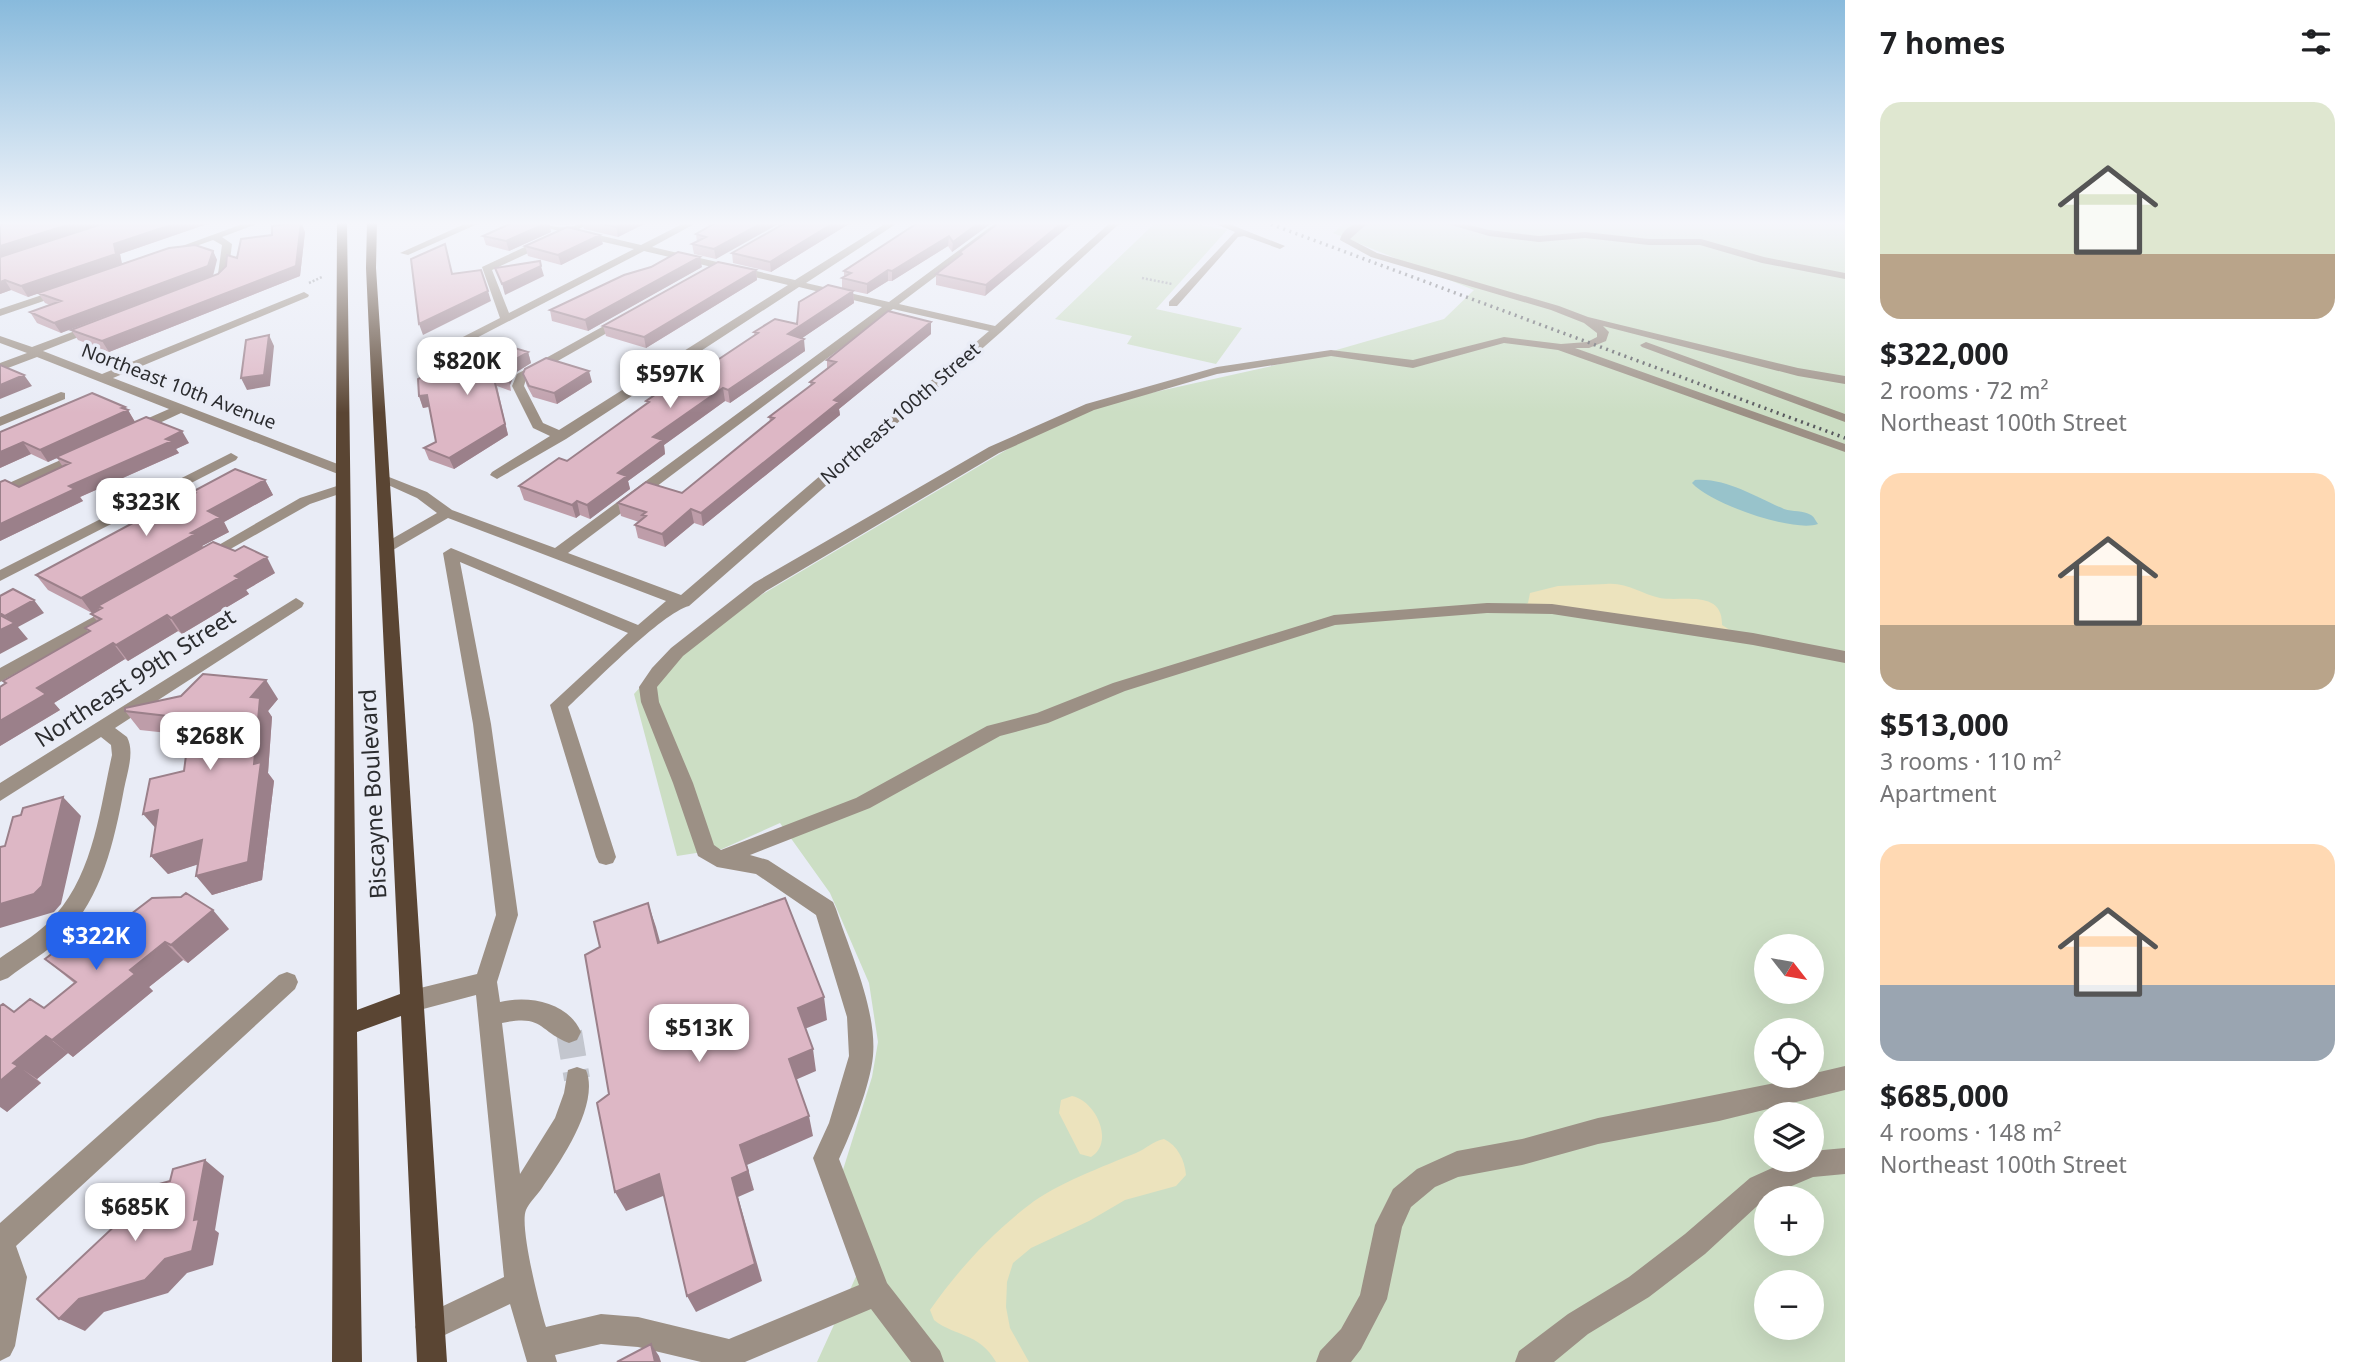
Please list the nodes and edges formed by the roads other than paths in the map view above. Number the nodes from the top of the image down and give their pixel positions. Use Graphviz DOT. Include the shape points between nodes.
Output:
graph roads {
  1 [pos="75,286"];
  2 [pos="203,286"];
  3 [pos="342,286"];
  4 [pos="372,286"];
  5 [pos="493,286"];
  6 [pos="570,286"];
  7 [pos="796,286"];
  8 [pos="805,286"];
  9 [pos="918,286"];
  10 [pos="1046,286"];
  11 [pos="1190,286"];
  12 [pos="1483,286"];
  13 [pos="194,290"];
  14 [pos="304,295"];
  15 [pos="1173,304"];
  16 [pos="891,306"];
  17 [pos="637,312"];
  18 [pos="0,313"];
  19 [pos="506,319"];
  20 [pos="1583,319"];
  21 [pos="107,323"];
  22 [pos="997,330"];
  23 [pos="0,339"];
  24 [pos="1602,339"];
  25 [pos="459,343"];
  26 [pos="1549,344"];
  27 [pos="35,352"];
  28 [pos="0,367"];
  29 [pos="103,378"];
  30 [pos="1845,380"];
  31 [pos="61,396"];
  32 [pos="181,408"];
  33 [pos="1845,418"];
  34 [pos="0,422"];
  35 [pos="121,436"];
  36 [pos="561,436"];
  37 [pos="96,447"];
  38 [pos="1845,448"];
  39 [pos="231,457"];
  40 [pos="498,475"];
  41 [pos="343,479"];
  42 [pos="384,480"];
  43 [pos="0,492"];
  44 [pos="447,513"];
  45 [pos="388,547"];
  46 [pos="557,554"];
  47 [pos="190,567"];
  48 [pos="0,576"];
  49 [pos="130,601"];
  50 [pos="680,601"];
  51 [pos="296,603"];
  52 [pos="640,632"];
  53 [pos="1845,657"];
  54 [pos="0,676"];
  55 [pos="102,728"];
  56 [pos="0,793"];
  57 [pos="606,857"];
  58 [pos="724,857"];
  59 [pos="0,971"];
  60 [pos="287,982"];
  61 [pos="485,982"];
  62 [pos="412,1000"];
  63 [pos="489,1016"];
  64 [pos="345,1025"];
  65 [pos="569,1032"];
  66 [pos="1845,1078"];
  67 [pos="576,1079"];
  68 [pos="1845,1161"];
  69 [pos="511,1208"];
  70 [pos="1,1242"];
  71 [pos="519,1285"];
  72 [pos="876,1292"];
  73 [pos="430,1327"];
  74 [pos="0,1346"];
  75 [pos="540,1353"];
  76 [pos="729,1358"];
  77 [pos="347,1362"];
  78 [pos="432,1362"];
  79 [pos="929,1362"];
  80 [pos="1331,1362"];
  81 [pos="1530,1362"];
  1 -- 18 [label="street"];
  2 -- 13 [label="street"];
  3 -- 41 [label="main road, Biscayne Boulevard"];
  4 -- 42 [label="main road, Biscayne Boulevard"];
  5 -- 19 [label="street"];
  6 -- 19 [label="street"];
  7 -- 36 [label="street"];
  8 -- 16 [label="street"];
  9 -- 16 [label="street"];
  10 -- 22 [label="street, Northeast 100th Street"];
  11 -- 15 [label="street"];
  12 -- 20 [label="street"];
  14 -- 29 [label="street"];
  16 -- 22 [label="street"];
  16 -- 46 [label="street"];
  17 -- 36 [label="street" via="521,377 518,386 538,425"];
  19 -- 25 [label="street"];
  20 -- 24 [label="street" via="1603,331"];
  20 -- 30 [label="street"];
  21 -- 27 [label="street"];
  22 -- 50 [label="street, Northeast 100th Street"];
  23 -- 27 [label="street, Northeast 10th Avenue"];
  24 -- 26 [label="street" via="1581,346"];
  24 -- 33 [label="street" via="1616,337 1645,344"];
  26 -- 38 [label="street"];
  26 -- 58 [label="street" via="1492,341 1413,364 1331,353 1217,371 1127,395 1016,439 760,587 677,652 648,687 701,843 710,855"];
  27 -- 28 [label="street"];
  27 -- 29 [label="street, Northeast 10th Avenue"];
  29 -- 32 [label="street, Northeast 10th Avenue"];
  31 -- 34 [label="street"];
  32 -- 35 [label="street"];
  32 -- 41 [label="street, Northeast 10th Avenue"];
  36 -- 40 [label="street"];
  37 -- 43 [label="street"];
  39 -- 48 [label="street"];
  41 -- 47 [label="street"];
  41 -- 64 [label="main road, Biscayne Boulevard"];
  42 -- 44 [label="street" via="422,495"];
  42 -- 45 [label="main road, Biscayne Boulevard"];
  44 -- 45 [label="street"];
  44 -- 46 [label="street"];
  45 -- 62 [label="main road, Biscayne Boulevard"];
  46 -- 50 [label="street"];
  49 -- 54 [label="street"];
  50 -- 52 [label="street, Northeast 100th Street"];
  51 -- 55 [label="street, Northeast 99th Street"];
  52 -- 57 [label="street, Northeast 100th Street" via="559,705"];
  52 -- 61 [label="street" via="451,553 482,724 507,915"];
  53 -- 58 [label="street" via="1552,609 1487,608 1334,620 994,731 863,803"];
  55 -- 56 [label="street, Northeast 99th Street"];
  55 -- 59 [label="street" via="120,742 121,755 96,869 85,893 57,928"];
  58 -- 72 [label="street" via="761,866 825,909 859,1017 861,1056 841,1127 826,1158"];
  60 -- 70 [label="street"];
  61 -- 62 [label="street"];
  61 -- 63 [label="street"];
  62 -- 64 [label="main road"];
  62 -- 73 [label="main road, Biscayne Boulevard"];
  63 -- 65 [label="street" via="534,1009 555,1018"];
  63 -- 69 [label="street"];
  64 -- 77 [label="main road, Biscayne Boulevard"];
  66 -- 80 [label="street" via="1457,1164 1426,1178 1402,1198 1389,1225 1373,1300 1351,1339"];
  67 -- 69 [label="street" via="571,1110 542,1167"];
  68 -- 81 [label="street" via="1812,1164 1759,1187 1639,1287 1578,1324"];
  69 -- 71 [label="street"];
  70 -- 74 [label="street" via="13,1277"];
  71 -- 73 [label="street"];
  71 -- 75 [label="street"];
  72 -- 76 [label="street"];
  72 -- 79 [label="street"];
  73 -- 78 [label="main road, Biscayne Boulevard"];
  75 -- 76 [label="street" via="601,1329 638,1332"];
}
